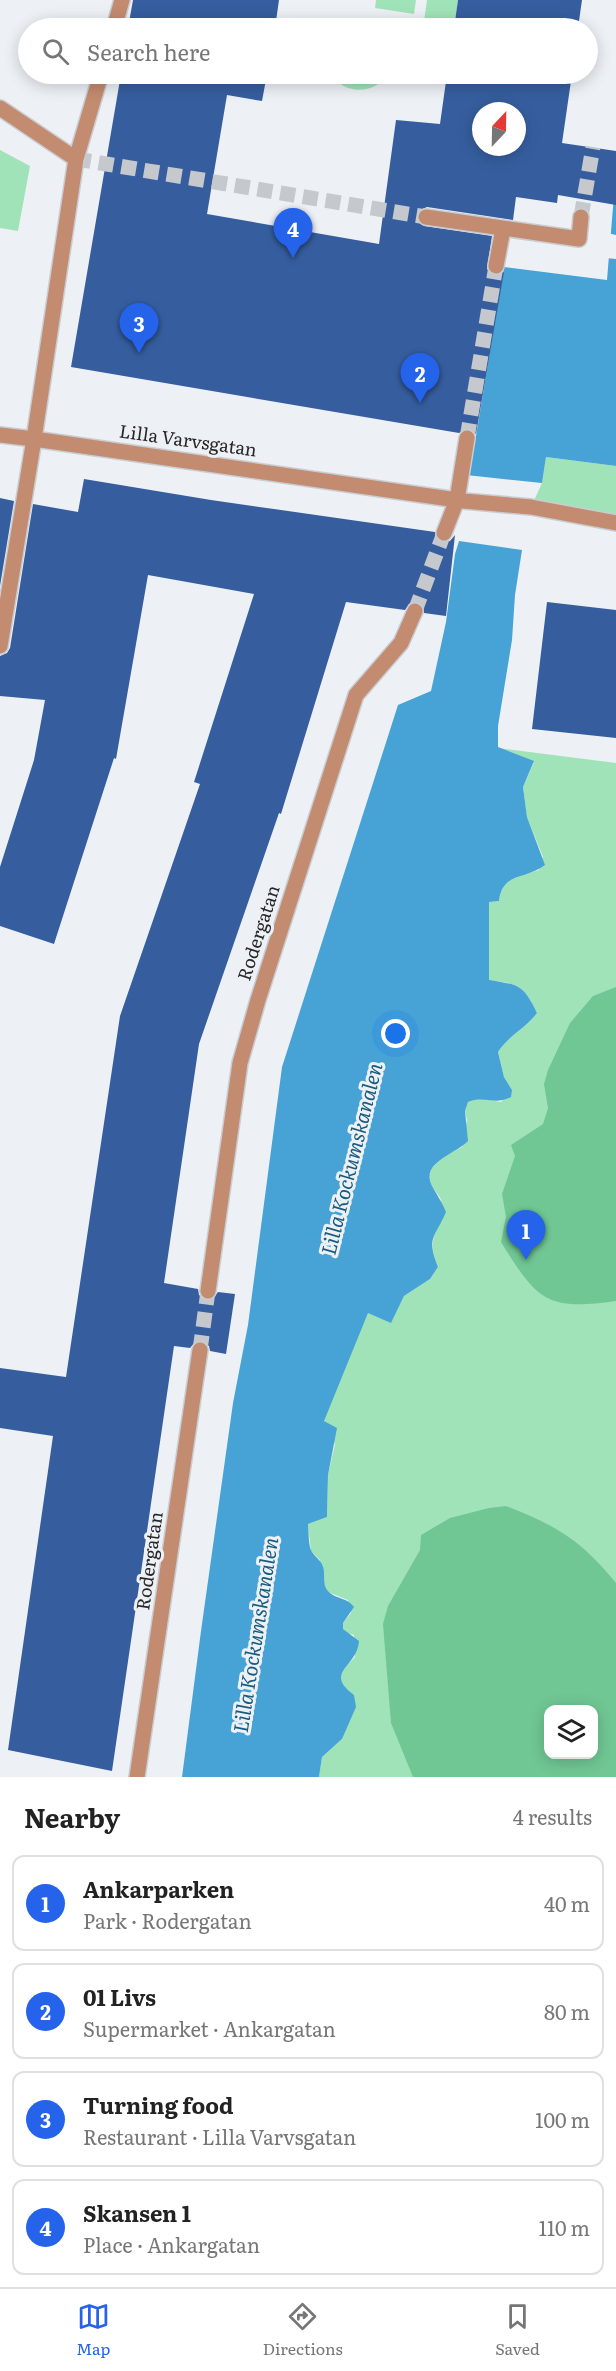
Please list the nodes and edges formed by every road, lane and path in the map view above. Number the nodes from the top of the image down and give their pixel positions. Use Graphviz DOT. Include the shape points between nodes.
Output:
graph roads {
  1 [pos="122,0"];
  2 [pos="117,18"];
  3 [pos="98,84"];
  4 [pos="0,108"];
  5 [pos="76,159"];
  6 [pos="426,217"];
  7 [pos="581,217"];
  8 [pos="503,229"];
  9 [pos="496,266"];
  10 [pos="0,435"];
  11 [pos="467,438"];
  12 [pos="34,439"];
  13 [pos="460,500"];
  14 [pos="616,523"];
  15 [pos="444,533"];
  16 [pos="415,611"];
  17 [pos="0,646"];
  18 [pos="208,1291"];
  19 [pos="200,1350"];
  20 [pos="137,1777"];
  1 -- 2 [label="street"];
  3 -- 5 [label="street"];
  4 -- 5 [label="street"];
  5 -- 12 [label="street"];
  6 -- 8 [label="street"];
  7 -- 8 [label="street" via="579,239"];
  8 -- 9 [label="street"];
  10 -- 12 [label="street, Lilla Varvsgatan"];
  11 -- 13 [label="street"];
  12 -- 13 [label="street, Lilla Varvsgatan"];
  12 -- 17 [label="street"];
  13 -- 14 [label="street, Lilla Varvsgatan"];
  13 -- 15 [label="street"];
  16 -- 18 [label="street, Rodergatan" via="401,643 356,695 258,1000 240,1063"];
  19 -- 20 [label="street, Rodergatan"];
}
